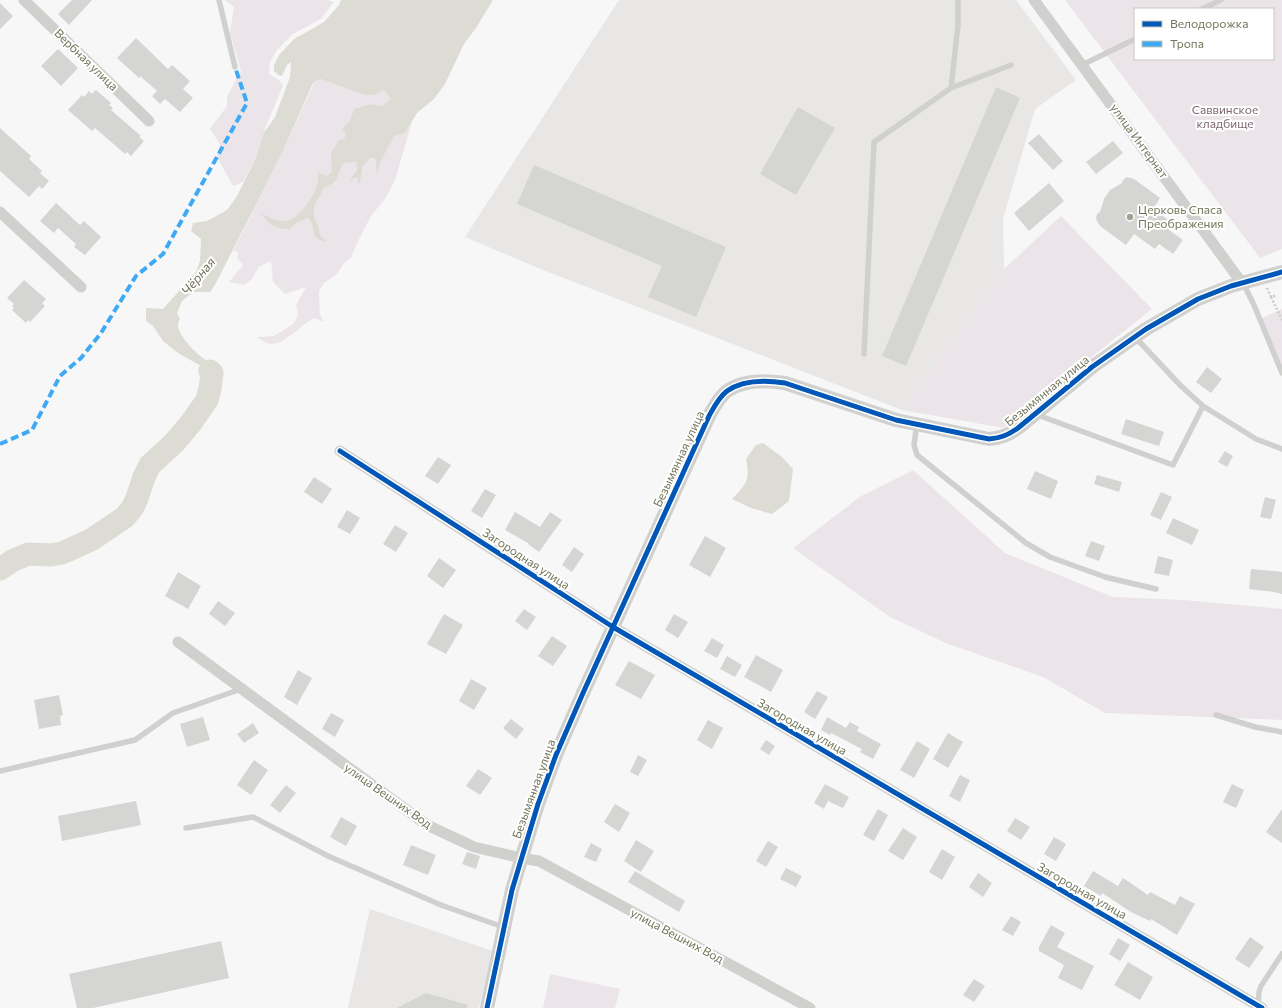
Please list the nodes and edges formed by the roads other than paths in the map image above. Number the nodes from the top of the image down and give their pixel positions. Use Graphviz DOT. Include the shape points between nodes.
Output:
graph roads {
  1 [pos="24,0"];
  2 [pos="219,0"];
  3 [pos="958,0"];
  4 [pos="1034,0"];
  5 [pos="1221,0"];
  6 [pos="1204,8"];
  7 [pos="1134,39"];
  8 [pos="1082,65"];
  9 [pos="1011,66"];
  10 [pos="235,67"];
  11 [pos="951,88"];
  12 [pos="149,121"];
  13 [pos="0,212"];
  14 [pos="1282,272"];
  15 [pos="1242,283"];
  16 [pos="81,287"];
  17 [pos="1135,337"];
  18 [pos="864,354"];
  19 [pos="1282,373"];
  20 [pos="1203,406"];
  21 [pos="1035,414"];
  22 [pos="917,424"];
  23 [pos="1282,449"];
  24 [pos="340,451"];
  25 [pos="1156,589"];
  26 [pos="613,627"];
  27 [pos="178,642"];
  28 [pos="242,689"];
  29 [pos="1216,715"];
  30 [pos="1282,732"];
  31 [pos="0,771"];
  32 [pos="186,828"];
  33 [pos="521,858"];
  34 [pos="504,927"];
  35 [pos="1282,954"];
  36 [pos="1259,1007"];
  37 [pos="487,1008"];
  38 [pos="810,1008"];
  1 -- 12 [label="street, Вербная улица"];
  2 -- 10 [label="lane"];
  3 -- 11 [label="lane"];
  4 -- 8 [label="street, улица Интернат"];
  5 -- 6 [label="lane"];
  7 -- 8 [label="lane"];
  8 -- 15 [label="street, улица Интернат"];
  9 -- 11 [label="lane"];
  11 -- 18 [label="lane" via="874,142"];
  13 -- 16 [label="street"];
  14 -- 15 [label="street, Безымянная улица"];
  15 -- 17 [label="street, Безымянная улица" via="1198,299 1146,328"];
  15 -- 19 [label="lane" via="1254,305"];
  17 -- 20 [label="lane"];
  17 -- 21 [label="street, Безымянная улица" via="1092,367"];
  20 -- 21 [label="lane" via="1173,465"];
  20 -- 23 [label="lane" via="1256,439"];
  21 -- 22 [label="street, Безымянная улица" via="1008,435 999,438"];
  22 -- 25 [label="lane" via="914,445 917,455 1026,543 1050,556 1106,577"];
  22 -- 26 [label="street, Безымянная улица" via="896,420 770,380 754,381 728,390 712,411"];
  24 -- 26 [label="street, Загородная улица"];
  26 -- 33 [label="street, Безымянная улица" via="556,755"];
  26 -- 36 [label="street, Загородная улица"];
  27 -- 28 [label="street, улица Вешних Вод"];
  28 -- 31 [label="lane" via="173,712 135,740"];
  28 -- 33 [label="street, улица Вешних Вод" via="426,825 474,846"];
  29 -- 30 [label="lane" via="1254,727"];
  32 -- 34 [label="lane" via="253,817 328,856 441,905"];
  33 -- 34 [label="street, Безымянная улица"];
  33 -- 38 [label="street, улица Вешних Вод" via="539,861"];
  34 -- 37 [label="street, Безымянная улица"];
  35 -- 36 [label="lane" via="1261,986"];
}
